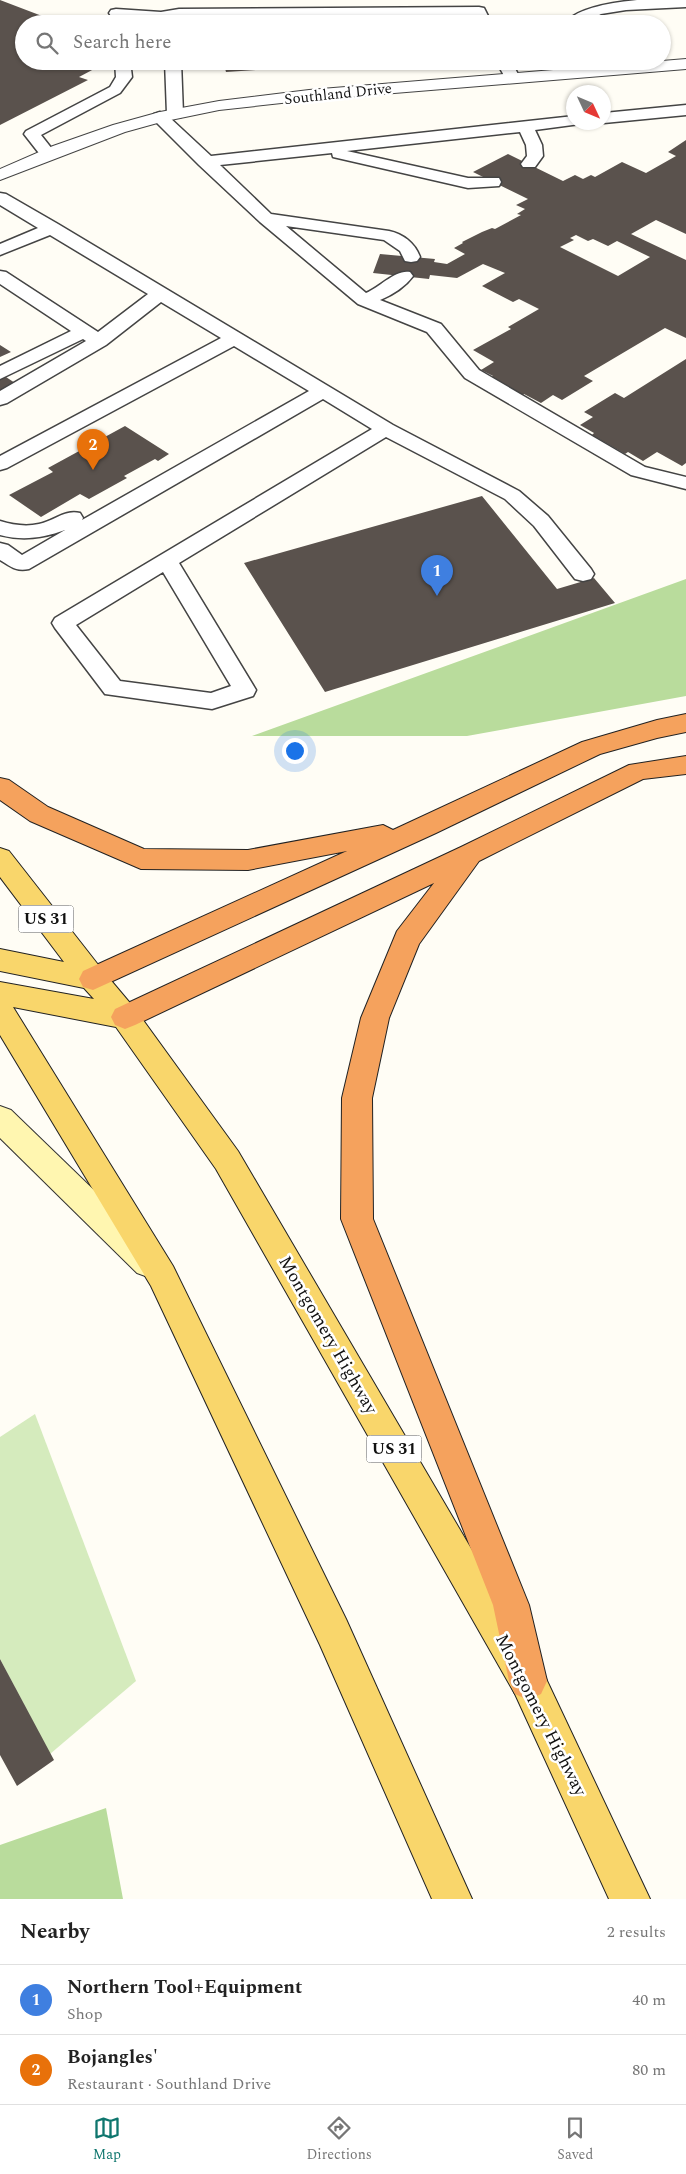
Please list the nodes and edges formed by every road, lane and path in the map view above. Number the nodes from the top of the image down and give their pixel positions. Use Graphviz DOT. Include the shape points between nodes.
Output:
graph roads {
  1 [pos="686,3"];
  2 [pos="116,13"];
  3 [pos="146,15"];
  4 [pos="328,15"];
  5 [pos="480,15"];
  6 [pos="585,15"];
  7 [pos="671,64"];
  8 [pos="686,64"];
  9 [pos="123,70"];
  10 [pos="172,70"];
  11 [pos="508,70"];
  12 [pos="561,70"];
  13 [pos="512,78"];
  14 [pos="686,110"];
  15 [pos="168,115"];
  16 [pos="611,117"];
  17 [pos="566,122"];
  18 [pos="526,126"];
  19 [pos="319,149"];
  20 [pos="48,154"];
  21 [pos="205,162"];
  22 [pos="529,164"];
  23 [pos="0,175"];
  24 [pos="493,182"];
  25 [pos="0,198"];
  26 [pos="266,218"];
  27 [pos="52,228"];
  28 [pos="0,250"];
  29 [pos="411,257"];
  30 [pos="0,276"];
  31 [pos="404,276"];
  32 [pos="161,294"];
  33 [pos="364,300"];
  34 [pos="92,336"];
  35 [pos="235,338"];
  36 [pos="0,373"];
  37 [pos="322,392"];
  38 [pos="0,399"];
  39 [pos="84,419"];
  40 [pos="264,425"];
  41 [pos="386,430"];
  42 [pos="0,464"];
  43 [pos="0,477"];
  44 [pos="686,483"];
  45 [pos="0,528"];
  46 [pos="0,550"];
  47 [pos="167,560"];
  48 [pos="583,574"];
  49 [pos="686,724"];
  50 [pos="686,765"];
  51 [pos="0,787"];
  52 [pos="427,826"];
  53 [pos="470,854"];
  54 [pos="0,858"];
  55 [pos="0,960"];
  56 [pos="93,979"];
  57 [pos="0,994"];
  58 [pos="0,1010"];
  59 [pos="125,1017"];
  60 [pos="0,1119"];
  61 [pos="162,1276"];
  62 [pos="528,1681"];
  63 [pos="452,1899"];
  64 [pos="630,1899"];
  1 -- 6 [label="lane" via="644,3"];
  2 -- 3 [label="lane"];
  4 -- 5 [label="lane" via="479,12"];
  7 -- 8 [label="street, Southland Drive"];
  9 -- 20 [label="lane" via="124,77 115,90 32,134"];
  10 -- 15 [label="lane"];
  11 -- 13 [label="lane"];
  12 -- 13 [label="street, Southland Drive"];
  13 -- 15 [label="street, Southland Drive" via="234,104"];
  14 -- 16 [label="lane"];
  15 -- 20 [label="street, Southland Drive" via="109,131"];
  15 -- 21 [label="lane"];
  17 -- 18 [label="lane"];
  18 -- 19 [label="lane"];
  18 -- 22 [label="lane" via="535,156"];
  19 -- 21 [label="lane"];
  19 -- 24 [label="lane" via="468,183"];
  20 -- 23 [label="street, Southland Drive"];
  21 -- 26 [label="lane"];
  25 -- 27 [label="lane"];
  26 -- 29 [label="lane" via="389,236 408,248"];
  26 -- 33 [label="lane"];
  27 -- 28 [label="lane"];
  27 -- 32 [label="lane"];
  30 -- 34 [label="lane"];
  31 -- 33 [label="lane" via="385,291"];
  32 -- 34 [label="lane"];
  32 -- 35 [label="lane"];
  33 -- 44 [label="lane" via="434,328 472,374 638,471"];
  34 -- 36 [label="lane"];
  34 -- 38 [label="lane"];
  35 -- 37 [label="lane"];
  35 -- 39 [label="lane"];
  37 -- 40 [label="lane"];
  37 -- 41 [label="lane"];
  39 -- 42 [label="lane"];
  39 -- 43 [label="lane" via="85,427 72,438"];
  40 -- 45 [label="lane" via="208,443 54,527 26,534"];
  40 -- 46 [label="lane" via="21,564"];
  41 -- 47 [label="lane"];
  41 -- 48 [label="lane" via="512,495 541,521"];
  47 -- 47 [label="lane" via="63,623 113,688 212,700 245,690"];
  49 -- 52 [label="highway" via="591,748"];
  50 -- 53 [label="highway" via="638,771"];
  51 -- 52 [label="highway" via="39,814 140,859 248,860"];
  52 -- 56 [label="highway"];
  53 -- 59 [label="highway"];
  53 -- 62 [label="highway" via="407,939 375,1018 357,1098 357,1219 511,1605"];
  54 -- 56 [label="main road, Montgomery Highway / US 31"];
  55 -- 56 [label="main road"];
  56 -- 59 [label="main road, Montgomery Highway / US 31"];
  57 -- 59 [label="main road"];
  58 -- 61 [label="main road"];
  59 -- 62 [label="main road, Montgomery Highway / US 31" via="227,1160"];
  60 -- 61 [label="street"];
  61 -- 63 [label="main road" via="334,1632"];
  62 -- 64 [label="main road, Montgomery Highway / US 31"];
}
